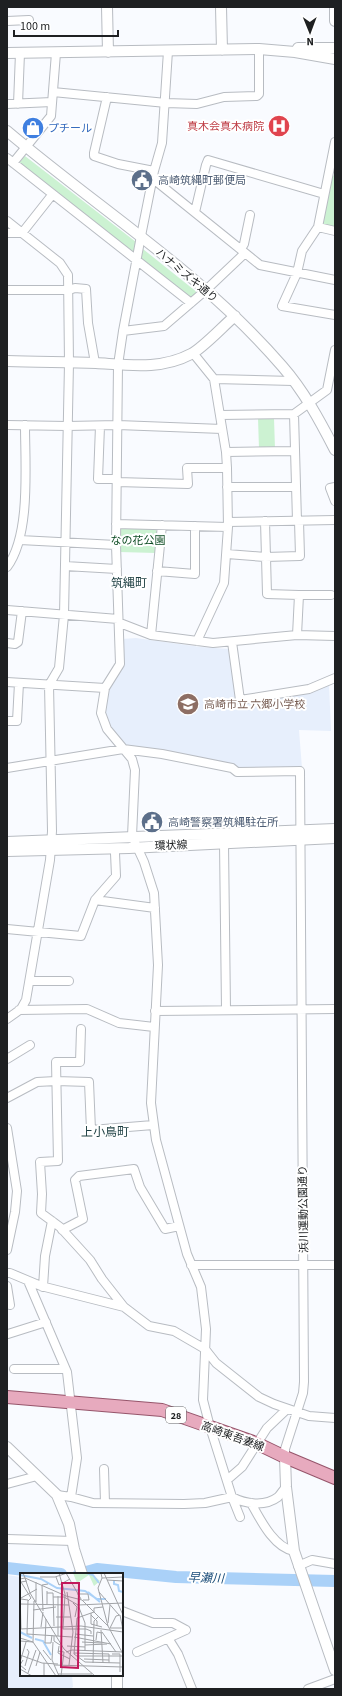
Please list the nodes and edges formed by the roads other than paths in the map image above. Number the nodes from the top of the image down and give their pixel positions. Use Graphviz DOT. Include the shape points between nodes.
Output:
graph roads {
  1 [pos="107,7"];
  2 [pos="221,7"];
  3 [pos="335,7"];
  4 [pos="29,20"];
  5 [pos="7,21"];
  6 [pos="335,21"];
  7 [pos="335,48"];
  8 [pos="259,49"];
  9 [pos="222,50"];
  10 [pos="276,50"];
  11 [pos="168,51"];
  12 [pos="108,52"];
  13 [pos="7,53"];
  14 [pos="20,53"];
  15 [pos="56,53"];
  16 [pos="335,59"];
  17 [pos="53,92"];
  18 [pos="107,97"];
  19 [pos="52,102"];
  20 [pos="166,103"];
  21 [pos="7,104"];
  22 [pos="18,104"];
  23 [pos="7,131"];
  24 [pos="335,142"];
  25 [pos="27,147"];
  26 [pos="10,161"];
  27 [pos="153,175"];
  28 [pos="324,194"];
  29 [pos="52,195"];
  30 [pos="195,212"];
  31 [pos="250,215"];
  32 [pos="7,221"];
  33 [pos="318,227"];
  34 [pos="335,230"];
  35 [pos="7,232"];
  36 [pos="22,233"];
  37 [pos="141,236"];
  38 [pos="243,251"];
  39 [pos="137,261"];
  40 [pos="297,273"];
  41 [pos="335,280"];
  42 [pos="7,290"];
  43 [pos="69,290"];
  44 [pos="206,290"];
  45 [pos="191,303"];
  46 [pos="335,315"];
  47 [pos="235,316"];
  48 [pos="123,330"];
  49 [pos="193,353"];
  50 [pos="335,353"];
  51 [pos="7,361"];
  52 [pos="69,363"];
  53 [pos="95,363"];
  54 [pos="118,365"];
  55 [pos="214,379"];
  56 [pos="293,381"];
  57 [pos="331,389"];
  58 [pos="309,403"];
  59 [pos="294,414"];
  60 [pos="220,415"];
  61 [pos="7,425"];
  62 [pos="25,425"];
  63 [pos="118,425"];
  64 [pos="68,426"];
  65 [pos="100,426"];
  66 [pos="222,429"];
  67 [pos="335,450"];
  68 [pos="295,451"];
  69 [pos="226,452"];
  70 [pos="227,468"];
  71 [pos="117,480"];
  72 [pos="296,486"];
  73 [pos="227,487"];
  74 [pos="335,487"];
  75 [pos="335,501"];
  76 [pos="335,520"];
  77 [pos="265,521"];
  78 [pos="298,521"];
  79 [pos="116,524"];
  80 [pos="162,525"];
  81 [pos="228,525"];
  82 [pos="195,526"];
  83 [pos="20,540"];
  84 [pos="66,542"];
  85 [pos="116,545"];
  86 [pos="227,554"];
  87 [pos="265,557"];
  88 [pos="11,558"];
  89 [pos="65,566"];
  90 [pos="7,567"];
  91 [pos="117,569"];
  92 [pos="157,571"];
  93 [pos="299,595"];
  94 [pos="331,595"];
  95 [pos="7,610"];
  96 [pos="22,611"];
  97 [pos="64,615"];
  98 [pos="119,621"];
  99 [pos="151,635"];
  100 [pos="297,635"];
  101 [pos="335,636"];
  102 [pos="197,641"];
  103 [pos="232,642"];
  104 [pos="7,644"];
  105 [pos="335,678"];
  106 [pos="7,682"];
  107 [pos="19,683"];
  108 [pos="49,685"];
  109 [pos="105,688"];
  110 [pos="7,721"];
  111 [pos="123,749"];
  112 [pos="51,762"];
  113 [pos="7,768"];
  114 [pos="335,829"];
  115 [pos="299,835"];
  116 [pos="132,836"];
  117 [pos="335,838"];
  118 [pos="52,840"];
  119 [pos="7,842"];
  120 [pos="224,843"];
  121 [pos="137,847"];
  122 [pos="51,850"];
  123 [pos="7,851"];
  124 [pos="115,853"];
  125 [pos="96,900"];
  126 [pos="155,908"];
  127 [pos="7,929"];
  128 [pos="36,932"];
  129 [pos="30,981"];
  130 [pos="70,982"];
  131 [pos="19,1010"];
  132 [pos="226,1010"];
  133 [pos="301,1010"];
  134 [pos="335,1010"];
  135 [pos="155,1011"];
  136 [pos="7,1019"];
  137 [pos="154,1027"];
  138 [pos="81,1029"];
  139 [pos="30,1045"];
  140 [pos="7,1059"];
  141 [pos="56,1081"];
  142 [pos="7,1098"];
  143 [pos="153,1125"];
  144 [pos="7,1128"];
  145 [pos="52,1221"];
  146 [pos="179,1226"];
  147 [pos="62,1230"];
  148 [pos="7,1250"];
  149 [pos="191,1265"];
  150 [pos="304,1265"];
  151 [pos="335,1265"];
  152 [pos="8,1271"];
  153 [pos="28,1281"];
  154 [pos="7,1286"];
  155 [pos="43,1287"];
  156 [pos="10,1305"];
  157 [pos="124,1307"];
  158 [pos="46,1322"];
  159 [pos="8,1334"];
  160 [pos="205,1350"];
  161 [pos="14,1369"];
  162 [pos="65,1369"];
  163 [pos="7,1397"];
  164 [pos="70,1402"];
  165 [pos="287,1409"];
  166 [pos="297,1412"];
  167 [pos="335,1418"];
  168 [pos="210,1427"];
  169 [pos="256,1443"];
  170 [pos="7,1447"];
  171 [pos="285,1458"];
  172 [pos="104,1469"];
  173 [pos="37,1476"];
  174 [pos="335,1478"];
  175 [pos="228,1480"];
  176 [pos="7,1484"];
  177 [pos="286,1487"];
  178 [pos="57,1496"];
  179 [pos="71,1497"];
  180 [pos="232,1497"];
  181 [pos="105,1503"];
  182 [pos="251,1503"];
  183 [pos="240,1517"];
  184 [pos="7,1539"];
  185 [pos="72,1540"];
  186 [pos="294,1551"];
  187 [pos="335,1564"];
  188 [pos="300,1570"];
  189 [pos="82,1572"];
  190 [pos="123,1611"];
  191 [pos="168,1638"];
  192 [pos="137,1652"];
  193 [pos="335,1670"];
  194 [pos="117,1676"];
  195 [pos="335,1679"];
  196 [pos="118,1689"];
  197 [pos="192,1689"];
  198 [pos="308,1689"];
  1 -- 12 [label="street"];
  2 -- 9 [label="street"];
  3 -- 6 [label="street"];
  4 -- 5 [label="street"];
  7 -- 10 [label="street"];
  8 -- 9 [label="street"];
  8 -- 10 [label="street"];
  8 -- 20 [label="street" via="259,96 224,97 197,104"];
  9 -- 11 [label="street"];
  10 -- 16 [label="street"];
  11 -- 12 [label="street"];
  11 -- 20 [label="street"];
  12 -- 15 [label="street"];
  13 -- 14 [label="street"];
  14 -- 15 [label="street"];
  14 -- 22 [label="street"];
  15 -- 17 [label="street"];
  17 -- 18 [label="street"];
  17 -- 19 [label="street"];
  18 -- 20 [label="street"];
  18 -- 27 [label="street" via="94,156"];
  19 -- 22 [label="street"];
  19 -- 25 [label="street" via="51,116"];
  20 -- 27 [label="street" via="162,143"];
  21 -- 22 [label="street"];
  23 -- 25 [label="street, ハナミズキ通り"];
  24 -- 28 [label="street"];
  25 -- 26 [label="street"];
  25 -- 37 [label="street, ハナミズキ通り"];
  26 -- 29 [label="street"];
  27 -- 30 [label="street"];
  27 -- 37 [label="street"];
  28 -- 30 [label="street" via="208,160"];
  28 -- 33 [label="street"];
  29 -- 36 [label="street"];
  29 -- 39 [label="street"];
  30 -- 38 [label="street"];
  31 -- 38 [label="street"];
  32 -- 36 [label="street"];
  33 -- 34 [label="street"];
  33 -- 40 [label="street" via="302,251"];
  35 -- 36 [label="street"];
  36 -- 43 [label="street" via="66,269"];
  37 -- 39 [label="street"];
  37 -- 44 [label="street, ハナミズキ通り"];
  38 -- 40 [label="street" via="260,265"];
  38 -- 44 [label="street"];
  39 -- 45 [label="street"];
  39 -- 48 [label="street"];
  40 -- 41 [label="street"];
  40 -- 46 [label="street" via="282,306"];
  42 -- 43 [label="street"];
  43 -- 52 [label="street"];
  43 -- 53 [label="street" via="86,289 88,323"];
  44 -- 45 [label="street"];
  44 -- 47 [label="street, ハナミズキ通り"];
  45 -- 48 [label="street" via="164,326"];
  47 -- 49 [label="street"];
  47 -- 56 [label="street, ハナミズキ通り" via="283,366"];
  48 -- 54 [label="street"];
  49 -- 54 [label="street" via="164,364"];
  49 -- 55 [label="street"];
  50 -- 57 [label="street"];
  51 -- 52 [label="street"];
  52 -- 53 [label="street"];
  52 -- 64 [label="street"];
  53 -- 54 [label="street"];
  54 -- 63 [label="street"];
  55 -- 56 [label="street"];
  55 -- 60 [label="street"];
  56 -- 58 [label="street, ハナミズキ通り"];
  57 -- 58 [label="street"];
  58 -- 59 [label="street"];
  58 -- 67 [label="street, ハナミズキ通り"];
  59 -- 60 [label="street"];
  59 -- 68 [label="street"];
  60 -- 66 [label="street"];
  61 -- 62 [label="street"];
  62 -- 64 [label="street"];
  62 -- 83 [label="street" via="24,514"];
  63 -- 65 [label="street"];
  63 -- 66 [label="street"];
  63 -- 71 [label="street"];
  64 -- 65 [label="street"];
  64 -- 84 [label="street"];
  65 -- 71 [label="street" via="98,479"];
  66 -- 69 [label="street"];
  68 -- 69 [label="street"];
  68 -- 72 [label="street"];
  69 -- 70 [label="street"];
  70 -- 71 [label="street" via="187,468 188,484"];
  70 -- 73 [label="street"];
  71 -- 79 [label="street"];
  72 -- 73 [label="street"];
  72 -- 78 [label="street"];
  73 -- 81 [label="street"];
  74 -- 75 [label="street" via="330,488"];
  76 -- 78 [label="street"];
  77 -- 78 [label="street"];
  77 -- 81 [label="street"];
  77 -- 87 [label="street"];
  78 -- 87 [label="street" via="300,556"];
  79 -- 80 [label="street"];
  79 -- 85 [label="street"];
  80 -- 82 [label="street"];
  80 -- 92 [label="street"];
  81 -- 82 [label="street"];
  81 -- 86 [label="street"];
  82 -- 92 [label="street" via="195,574"];
  83 -- 84 [label="street"];
  83 -- 88 [label="street"];
  84 -- 85 [label="street"];
  84 -- 89 [label="street"];
  85 -- 91 [label="street"];
  86 -- 87 [label="street"];
  86 -- 102 [label="street" via="224,583"];
  87 -- 93 [label="street" via="267,594"];
  88 -- 90 [label="street"];
  89 -- 91 [label="street"];
  89 -- 97 [label="street"];
  91 -- 98 [label="street"];
  92 -- 99 [label="street"];
  93 -- 94 [label="street"];
  93 -- 100 [label="street"];
  95 -- 96 [label="street"];
  96 -- 97 [label="street"];
  96 -- 104 [label="street" via="18,642"];
  97 -- 98 [label="street"];
  97 -- 108 [label="street" via="59,668"];
  98 -- 99 [label="street"];
  98 -- 109 [label="street" via="120,664"];
  99 -- 102 [label="street"];
  100 -- 101 [label="street"];
  100 -- 103 [label="street"];
  102 -- 103 [label="street"];
  103 -- 105 [label="street" via="240,700 308,690"];
  106 -- 107 [label="street"];
  107 -- 108 [label="street"];
  107 -- 110 [label="street" via="16,721"];
  108 -- 109 [label="street"];
  108 -- 112 [label="street"];
  109 -- 111 [label="street" via="101,713 107,729"];
  111 -- 112 [label="street"];
  111 -- 115 [label="street, 浜川運動公園通り" via="232,768 237,772 300,771"];
  111 -- 116 [label="street" via="132,759 135,770"];
  112 -- 113 [label="street"];
  112 -- 118 [label="street"];
  114 -- 115 [label="street, 環状線"];
  115 -- 116 [label="street, 環状線"];
  115 -- 117 [label="street, 環状線"];
  115 -- 120 [label="street, 環状線"];
  115 -- 133 [label="street, 浜川運動公園通り"];
  116 -- 118 [label="street, 環状線"];
  116 -- 121 [label="street"];
  118 -- 119 [label="street, 環状線"];
  118 -- 122 [label="street"];
  120 -- 121 [label="street, 環状線"];
  120 -- 132 [label="street"];
  121 -- 122 [label="street, 環状線"];
  121 -- 126 [label="street" via="150,878"];
  122 -- 123 [label="street, 環状線"];
  122 -- 128 [label="street"];
  124 -- 125 [label="street" via="116,876"];
  125 -- 126 [label="street"];
  125 -- 128 [label="street" via="81,936"];
  126 -- 135 [label="street" via="158,964"];
  127 -- 128 [label="street"];
  128 -- 129 [label="street"];
  129 -- 130 [label="street"];
  129 -- 131 [label="street" via="26,1000"];
  131 -- 136 [label="street"];
  131 -- 137 [label="street" via="87,1009 119,1023"];
  132 -- 133 [label="street"];
  132 -- 135 [label="street"];
  133 -- 134 [label="street"];
  133 -- 150 [label="street, 浜川運動公園通り"];
  135 -- 137 [label="street"];
  137 -- 143 [label="street" via="151,1103"];
  138 -- 141 [label="street" via="80,1062 56,1062"];
  139 -- 140 [label="street"];
  141 -- 142 [label="street" via="37,1082"];
  141 -- 143 [label="street" via="89,1082 91,1130"];
  141 -- 145 [label="street" via="58,1161 40,1162 41,1212"];
  143 -- 146 [label="street"];
  144 -- 148 [label="street" via="17,1191"];
  145 -- 147 [label="street"];
  145 -- 155 [label="street" via="45,1256"];
  146 -- 147 [label="street" via="165,1229 140,1187 134,1169 80,1176 75,1180 83,1219"];
  146 -- 149 [label="street"];
  147 -- 157 [label="street" via="90,1260"];
  149 -- 150 [label="street"];
  149 -- 160 [label="street" via="201,1287 205,1308"];
  150 -- 151 [label="street"];
  150 -- 166 [label="street, 浜川運動公園通り" via="304,1382"];
  152 -- 153 [label="street"];
  153 -- 155 [label="street"];
  153 -- 158 [label="street"];
  154 -- 156 [label="street"];
  155 -- 157 [label="street"];
  157 -- 160 [label="street" via="149,1326 174,1331"];
  158 -- 159 [label="street"];
  158 -- 162 [label="street"];
  160 -- 165 [label="street" via="216,1363 259,1397"];
  160 -- 168 [label="street" via="203,1400"];
  161 -- 162 [label="street"];
  162 -- 164 [label="street" via="70,1387"];
  163 -- 164 [label="main road, 高崎東吾妻線 / 28"];
  164 -- 168 [label="main road, 高崎東吾妻線 / 28" via="162,1410"];
  164 -- 179 [label="street" via="77,1458"];
  165 -- 166 [label="street"];
  165 -- 169 [label="street"];
  166 -- 167 [label="street" via="309,1416"];
  166 -- 171 [label="street, 浜川運動公園通り" via="285,1449"];
  168 -- 169 [label="main road, 高崎東吾妻線 / 28"];
  168 -- 175 [label="street"];
  169 -- 171 [label="main road, 高崎東吾妻線 / 28"];
  169 -- 175 [label="street" via="242,1467"];
  170 -- 173 [label="street"];
  171 -- 174 [label="main road, 高崎東吾妻線 / 28"];
  171 -- 177 [label="street, 浜川運動公園通り"];
  172 -- 181 [label="street"];
  173 -- 176 [label="street"];
  173 -- 178 [label="street"];
  175 -- 180 [label="street"];
  177 -- 182 [label="street" via="272,1500"];
  177 -- 186 [label="street, 浜川運動公園通り"];
  178 -- 179 [label="street"];
  178 -- 185 [label="street" via="69,1524"];
  179 -- 181 [label="street" via="87,1502"];
  180 -- 181 [label="street" via="205,1503"];
  180 -- 182 [label="street"];
  180 -- 183 [label="street"];
  182 -- 186 [label="street" via="272,1536"];
  184 -- 185 [label="street"];
  185 -- 189 [label="street"];
  186 -- 188 [label="street, 浜川運動公園通り"];
  187 -- 188 [label="street" via="312,1560"];
  188 -- 193 [label="street, 浜川運動公園通り"];
  190 -- 191 [label="street" via="153,1623 173,1623 186,1630"];
  191 -- 192 [label="street"];
  191 -- 197 [label="street" via="178,1654"];
  194 -- 196 [label="street"];
  195 -- 198 [label="street"];
}
